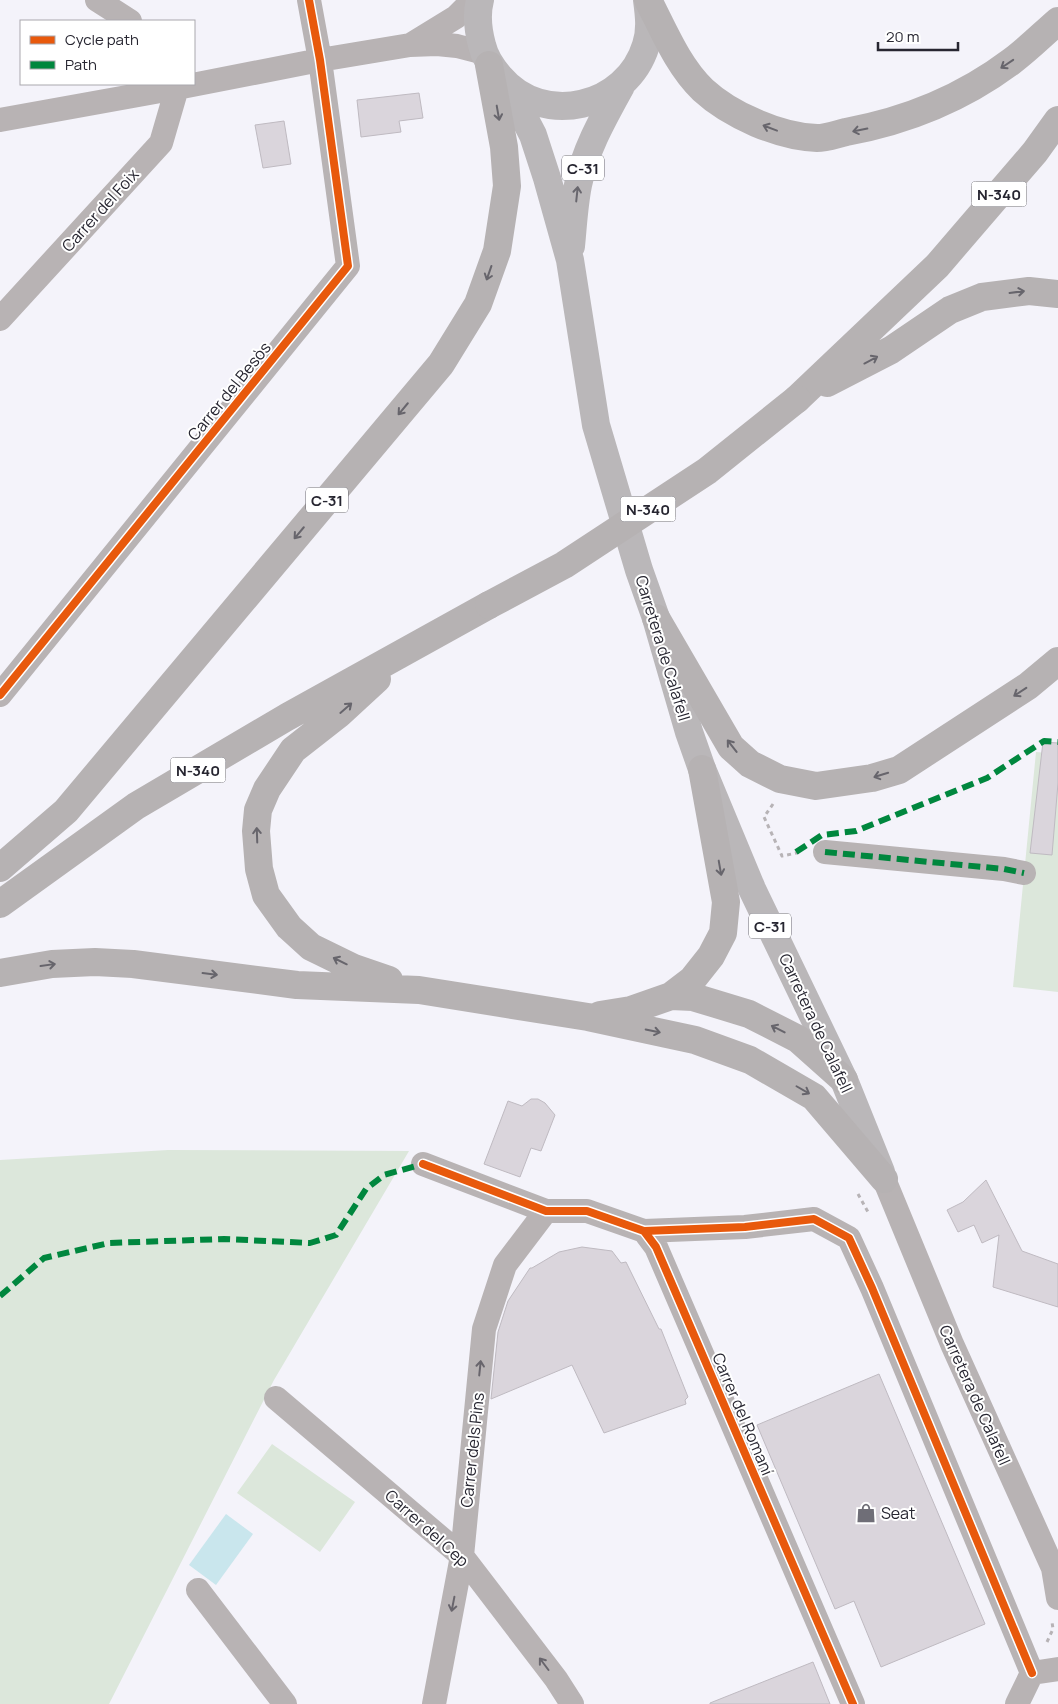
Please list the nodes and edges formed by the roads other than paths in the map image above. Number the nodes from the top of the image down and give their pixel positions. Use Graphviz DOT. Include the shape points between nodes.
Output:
graph roads {
  1 [pos="97,0"];
  2 [pos="309,0"];
  3 [pos="473,0"];
  4 [pos="480,0"];
  5 [pos="648,0"];
  6 [pos="128,20"];
  7 [pos="1058,21"];
  8 [pos="410,45"];
  9 [pos="486,59"];
  10 [pos="320,60"];
  11 [pos="195,83"];
  12 [pos="622,84"];
  13 [pos="176,86"];
  14 [pos="508,87"];
  15 [pos="0,120"];
  16 [pos="1058,120"];
  17 [pos="570,260"];
  18 [pos="1058,294"];
  19 [pos="0,320"];
  20 [pos="797,399"];
  21 [pos="656,618"];
  22 [pos="406,652"];
  23 [pos="1058,662"];
  24 [pos="0,695"];
  25 [pos="702,768"];
  26 [pos="825,852"];
  27 [pos="0,868"];
  28 [pos="1024,873"];
  29 [pos="0,904"];
  30 [pos="0,973"];
  31 [pos="419,990"];
  32 [pos="671,996"];
  33 [pos="588,1017"];
  34 [pos="844,1080"];
  35 [pos="423,1164"];
  36 [pos="884,1179"];
  37 [pos="546,1211"];
  38 [pos="644,1231"];
  39 [pos="276,1398"];
  40 [pos="462,1556"];
  41 [pos="1056,1570"];
  42 [pos="198,1590"];
  43 [pos="1058,1598"];
  44 [pos="1058,1669"];
  45 [pos="1032,1673"];
  46 [pos="285,1704"];
  47 [pos="434,1704"];
  48 [pos="572,1704"];
  49 [pos="852,1704"];
  50 [pos="1017,1704"];
  1 -- 6 [label="street"];
  2 -- 10 [label="street, Carrer del Besòs"];
  3 -- 8 [label="street" via="456,17"];
  4 -- 9 [label="main road, C-31" via="478,31"];
  7 -- 5 [label="highway, one-way" via="1012,61 925,111 868,128 817,138 772,130 729,110 703,90 682,65"];
  5 -- 12 [label="main road, C-31" via="650,22 646,45 637,66"];
  8 -- 9 [label="street" via="457,46"];
  8 -- 10 [label="street"];
  9 -- 14 [label="main road, C-31"];
  9 -- 27 [label="highway, C-31, one-way" via="504,147 506,186 497,251 474,311 441,364 66,811"];
  10 -- 11 [label="street"];
  10 -- 24 [label="street, Carrer del Besòs" via="348,266"];
  12 -- 14 [label="main road, C-31" via="602,98 578,106 553,106 529,99"];
  17 -- 12 [label="main road, Carretera de Calafell / C-31, one-way" via="578,184 589,150"];
  13 -- 15 [label="street"];
  13 -- 19 [label="street, Carrer del Foix" via="161,143"];
  14 -- 17 [label="main road, Carretera de Calafell / C-31" via="532,135"];
  16 -- 20 [label="highway, N-340" via="1035,152 937,266"];
  17 -- 21 [label="main road, Carretera de Calafell / C-31" via="596,425"];
  20 -- 18 [label="highway, one-way" via="891,350 950,310 982,297 1029,291"];
  20 -- 22 [label="highway, N-340, bridge" via="707,471 564,565"];
  23 -- 21 [label="highway, one-way" via="1028,686 898,770 872,778 816,786 780,779 750,764 731,748"];
  21 -- 25 [label="main road, Carretera de Calafell / C-31" via="688,732"];
  22 -- 29 [label="highway, N-340" via="136,806"];
  31 -- 22 [label="highway, one-way" via="328,956 311,947 289,927 266,895 256,831 258,810 267,789 293,750 339,714"];
  25 -- 32 [label="highway, one-way" via="726,902 723,933 711,956 692,980"];
  25 -- 34 [label="main road, Carretera de Calafell / C-31" via="752,889"];
  26 -- 28 [label="street"];
  30 -- 31 [label="highway, one-way" via="52,964 95,962 297,985"];
  31 -- 33 [label="highway"];
  32 -- 33 [label="highway" via="630,1010"];
  34 -- 32 [label="highway, one-way" via="798,1039 748,1014 693,998"];
  33 -- 36 [label="highway, one-way" via="696,1040 750,1060 814,1097"];
  34 -- 36 [label="main road, Carretera de Calafell / C-31"];
  35 -- 37 [label="street"];
  36 -- 41 [label="street, Carretera de Calafell" via="952,1344"];
  37 -- 38 [label="street" via="587,1211"];
  40 -- 37 [label="street, Carrer dels Pins, one-way" via="484,1329 505,1265"];
  38 -- 45 [label="street" via="745,1227 814,1219 849,1238"];
  38 -- 49 [label="street, Carrer del Romaní" via="656,1247"];
  39 -- 40 [label="street, Carrer del Cep"];
  40 -- 47 [label="street, Carrer dels Pins, one-way"];
  48 -- 40 [label="street, Carrer del Cep, one-way"];
  41 -- 43 [label="street, Carretera de Calafell"];
  42 -- 46 [label="street"];
  44 -- 45 [label="street"];
  45 -- 50 [label="street"];
}
